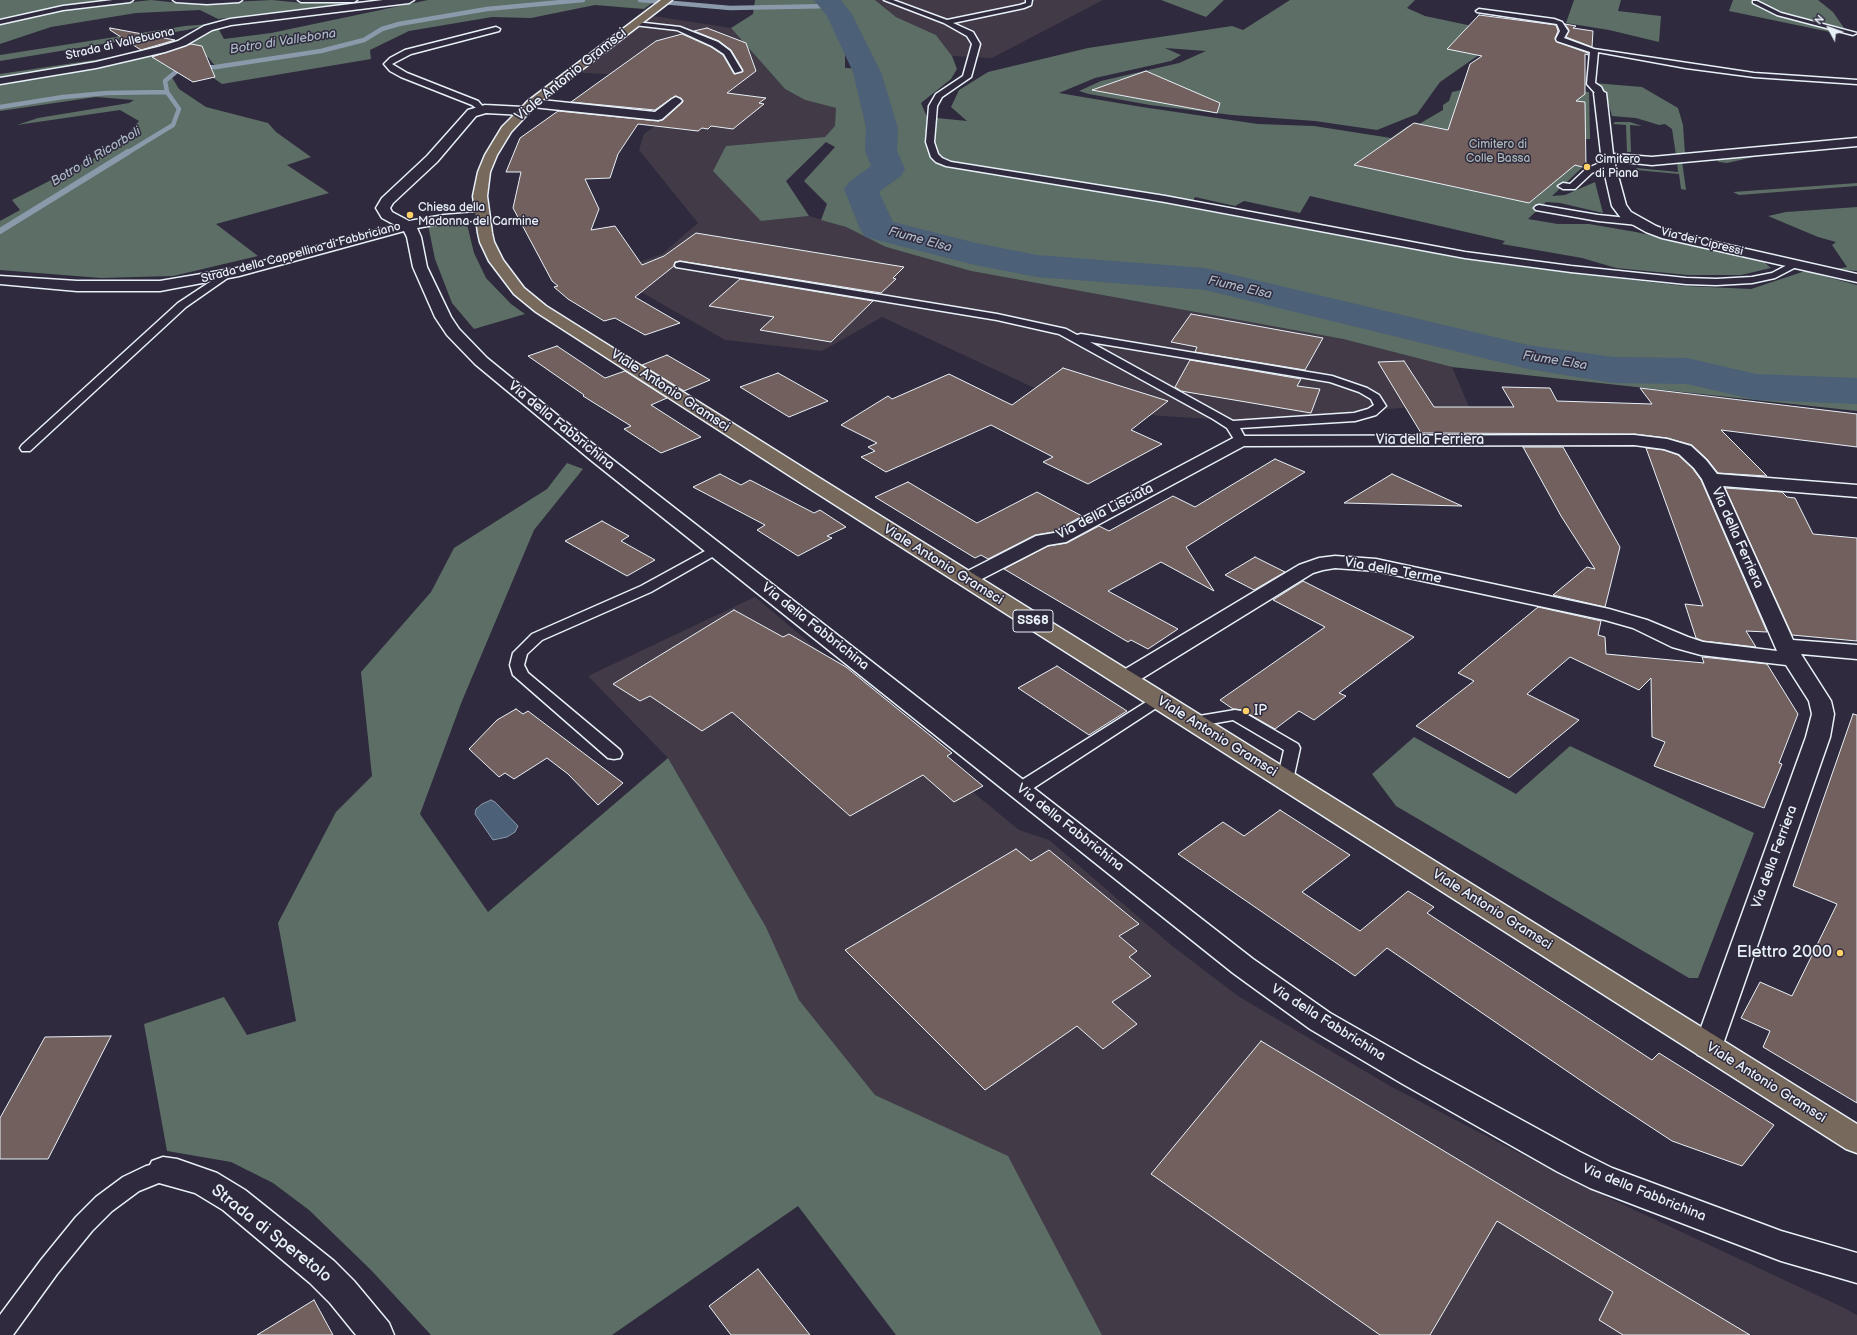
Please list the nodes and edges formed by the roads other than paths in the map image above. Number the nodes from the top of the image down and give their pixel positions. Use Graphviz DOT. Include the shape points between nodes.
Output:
graph roads {
  1 [pos="130,0"];
  2 [pos="176,0"];
  3 [pos="239,0"];
  4 [pos="301,0"];
  5 [pos="354,0"];
  6 [pos="409,0"];
  7 [pos="887,0"];
  8 [pos="1029,0"];
  9 [pos="666,1"];
  10 [pos="1755,2"];
  11 [pos="1479,11"];
  12 [pos="642,19"];
  13 [pos="0,22"];
  14 [pos="946,22"];
  15 [pos="496,28"];
  16 [pos="1853,33"];
  17 [pos="1594,51"];
  18 [pos="738,71"];
  19 [pos="0,81"];
  20 [pos="1857,82"];
  21 [pos="1600,93"];
  22 [pos="676,101"];
  23 [pos="528,107"];
  24 [pos="479,110"];
  25 [pos="1857,142"];
  26 [pos="1608,159"];
  27 [pos="1563,186"];
  28 [pos="1539,208"];
  29 [pos="482,216"];
  30 [pos="1638,222"];
  31 [pos="406,226"];
  32 [pos="680,265"];
  33 [pos="1795,265"];
  34 [pos="225,275"];
  35 [pos="1857,278"];
  36 [pos="0,280"];
  37 [pos="1073,336"];
  38 [pos="1236,433"];
  39 [pos="26,448"];
  40 [pos="1711,479"];
  41 [pos="1857,491"];
  42 [pos="716,549"];
  43 [pos="967,579"];
  44 [pos="1857,652"];
  45 [pos="1789,653"];
  46 [pos="1125,679"];
  47 [pos="1159,700"];
  48 [pos="1193,722"];
  49 [pos="614,754"];
  50 [pos="1285,780"];
  51 [pos="1020,789"];
  52 [pos="1708,1046"];
  53 [pos="1857,1140"];
  54 [pos="163,1171"];
  55 [pos="1857,1268"];
  56 [pos="0,1334"];
  57 [pos="377,1335"];
  1 -- 13 [label="lane" via="63,8"];
  2 -- 3 [label="lane"];
  4 -- 5 [label="lane"];
  6 -- 19 [label="street, Strada di Vallebuona" via="230,22 208,28 182,43 161,50 96,65"];
  7 -- 14 [label="lane"];
  8 -- 14 [label="lane" via="1029,4 1022,7"];
  9 -- 12 [label="main road, Viale Antonio Gramsci / SS68"];
  10 -- 16 [label="lane" via="1779,14"];
  11 -- 17 [label="lane" via="1560,23 1564,31 1560,39"];
  12 -- 18 [label="lane" via="678,28 715,44 727,53"];
  12 -- 23 [label="main road, Viale Antonio Gramsci / SS68"];
  14 -- 33 [label="lane" via="970,34 976,44 967,77 939,96 933,106 930,142 934,155 949,164 1165,199 1465,255 1571,269 1716,282 1752,280 1775,275"];
  15 -- 24 [label="lane" via="408,52 388,64 410,78 475,103"];
  17 -- 20 [label="lane" via="1601,50 1686,66 1754,75"];
  17 -- 21 [label="lane" via="1591,84"];
  21 -- 26 [label="street, Via dei Cipressi"];
  22 -- 23 [label="street" via="658,116"];
  23 -- 24 [label="street"];
  23 -- 29 [label="main road, Viale Antonio Gramsci / SS68" via="500,139 488,160 481,190"];
  24 -- 31 [label="street" via="471,114 432,159 385,204 385,214"];
  25 -- 26 [label="street" via="1652,161"];
  26 -- 27 [label="lane" via="1589,171 1572,187"];
  26 -- 30 [label="street, Via dei Cipressi" via="1618,206 1626,215"];
  28 -- 30 [label="lane"];
  29 -- 31 [label="street, Strada della Cappellina di Fabbriciano"];
  29 -- 43 [label="main road, Viale Antonio Gramsci / SS68" via="487,242 496,261 513,286 536,305"];
  30 -- 33 [label="street, Via dei Cipressi" via="1667,235"];
  31 -- 34 [label="street, Strada della Cappellina di Fabbriciano"];
  31 -- 42 [label="street, Via della Fabbrichina" via="414,237 420,267 436,304 462,343 592,452"];
  32 -- 37 [label="lane" via="997,317 1052,328"];
  33 -- 35 [label="street, Via dei Cipressi"];
  34 -- 36 [label="street, Strada della Cappellina di Fabbriciano" via="160,286 132,287"];
  34 -- 39 [label="lane" via="182,305"];
  37 -- 38 [label="lane"];
  37 -- 38 [label="lane" via="1332,379 1363,390 1380,403 1372,412 1355,417"];
  38 -- 40 [label="street, Via della Ferriera" via="1644,441 1668,444 1685,450"];
  38 -- 43 [label="street, Via della Lisciata" via="1058,538 1043,540"];
  40 -- 41 [label="street"];
  40 -- 45 [label="street, Via della Ferriera"];
  42 -- 49 [label="lane" via="646,589 537,637 520,653 517,665 521,675"];
  42 -- 51 [label="street, Via della Fabbrichina"];
  43 -- 46 [label="main road, Viale Antonio Gramsci / SS68"];
  44 -- 45 [label="street, Via delle Terme"];
  45 -- 46 [label="street, Via delle Terme" via="1701,648 1680,642 1640,624 1602,614 1376,565 1335,562 1306,569"];
  45 -- 52 [label="street, Via della Ferriera" via="1820,701 1822,722"];
  46 -- 47 [label="main road, Viale Antonio Gramsci / SS68"];
  47 -- 48 [label="main road, Viale Antonio Gramsci / SS68"];
  47 -- 51 [label="lane"];
  48 -- 50 [label="main road, Viale Antonio Gramsci / SS68"];
  48 -- 50 [label="lane" via="1235,715 1292,748"];
  50 -- 52 [label="main road, Viale Antonio Gramsci / SS68"];
  51 -- 55 [label="street, Via della Fabbrichina" via="1266,983 1366,1049 1569,1162 1619,1186 1781,1246"];
  52 -- 53 [label="main road, Viale Antonio Gramsci / SS68"];
  54 -- 56 [label="lane, Strada di Speretolo" via="127,1187 104,1204 84,1224"];
  54 -- 57 [label="street, Strada di Speretolo" via="206,1183 234,1200 322,1272"];
}
